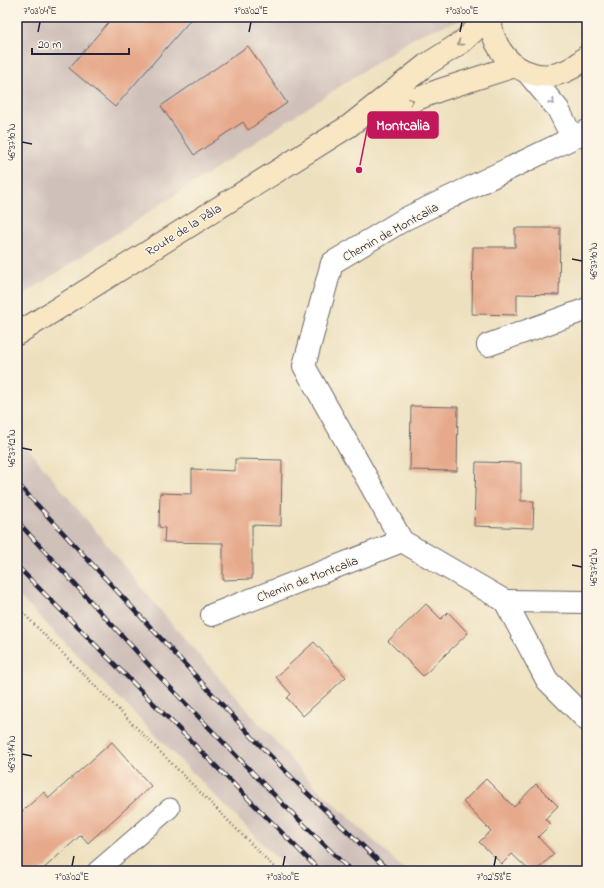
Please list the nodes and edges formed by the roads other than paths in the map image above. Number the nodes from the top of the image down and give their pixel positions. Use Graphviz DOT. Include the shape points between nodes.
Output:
graph roads {
  1 [pos="489,17"];
  2 [pos="587,56"];
  3 [pos="521,69"];
  4 [pos="349,126"];
  5 [pos="580,134"];
  6 [pos="587,309"];
  7 [pos="17,334"];
  8 [pos="488,345"];
  9 [pos="402,541"];
  10 [pos="505,601"];
  11 [pos="587,602"];
  12 [pos="212,615"];
  13 [pos="587,720"];
  14 [pos="170,808"];
  15 [pos="97,871"];
  1 -- 3 [label="street" via="496,45 508,61"];
  1 -- 4 [label="street, Route de la Pâla, one-way" via="462,42 426,66"];
  2 -- 3 [label="street" via="575,66 557,74 537,75"];
  4 -- 3 [label="street, Route de la Pâla, one-way" via="440,90"];
  3 -- 5 [label="street, Chemin de Montcalia, one-way"];
  4 -- 7 [label="street, Route de la Pâla"];
  5 -- 9 [label="street, Chemin de Montcalia" via="405,219 332,263 304,366"];
  6 -- 8 [label="street"];
  9 -- 10 [label="street"];
  9 -- 12 [label="street, Chemin de Montcalia"];
  10 -- 11 [label="street"];
  10 -- 13 [label="street" via="547,680"];
  14 -- 15 [label="lane"];
}
